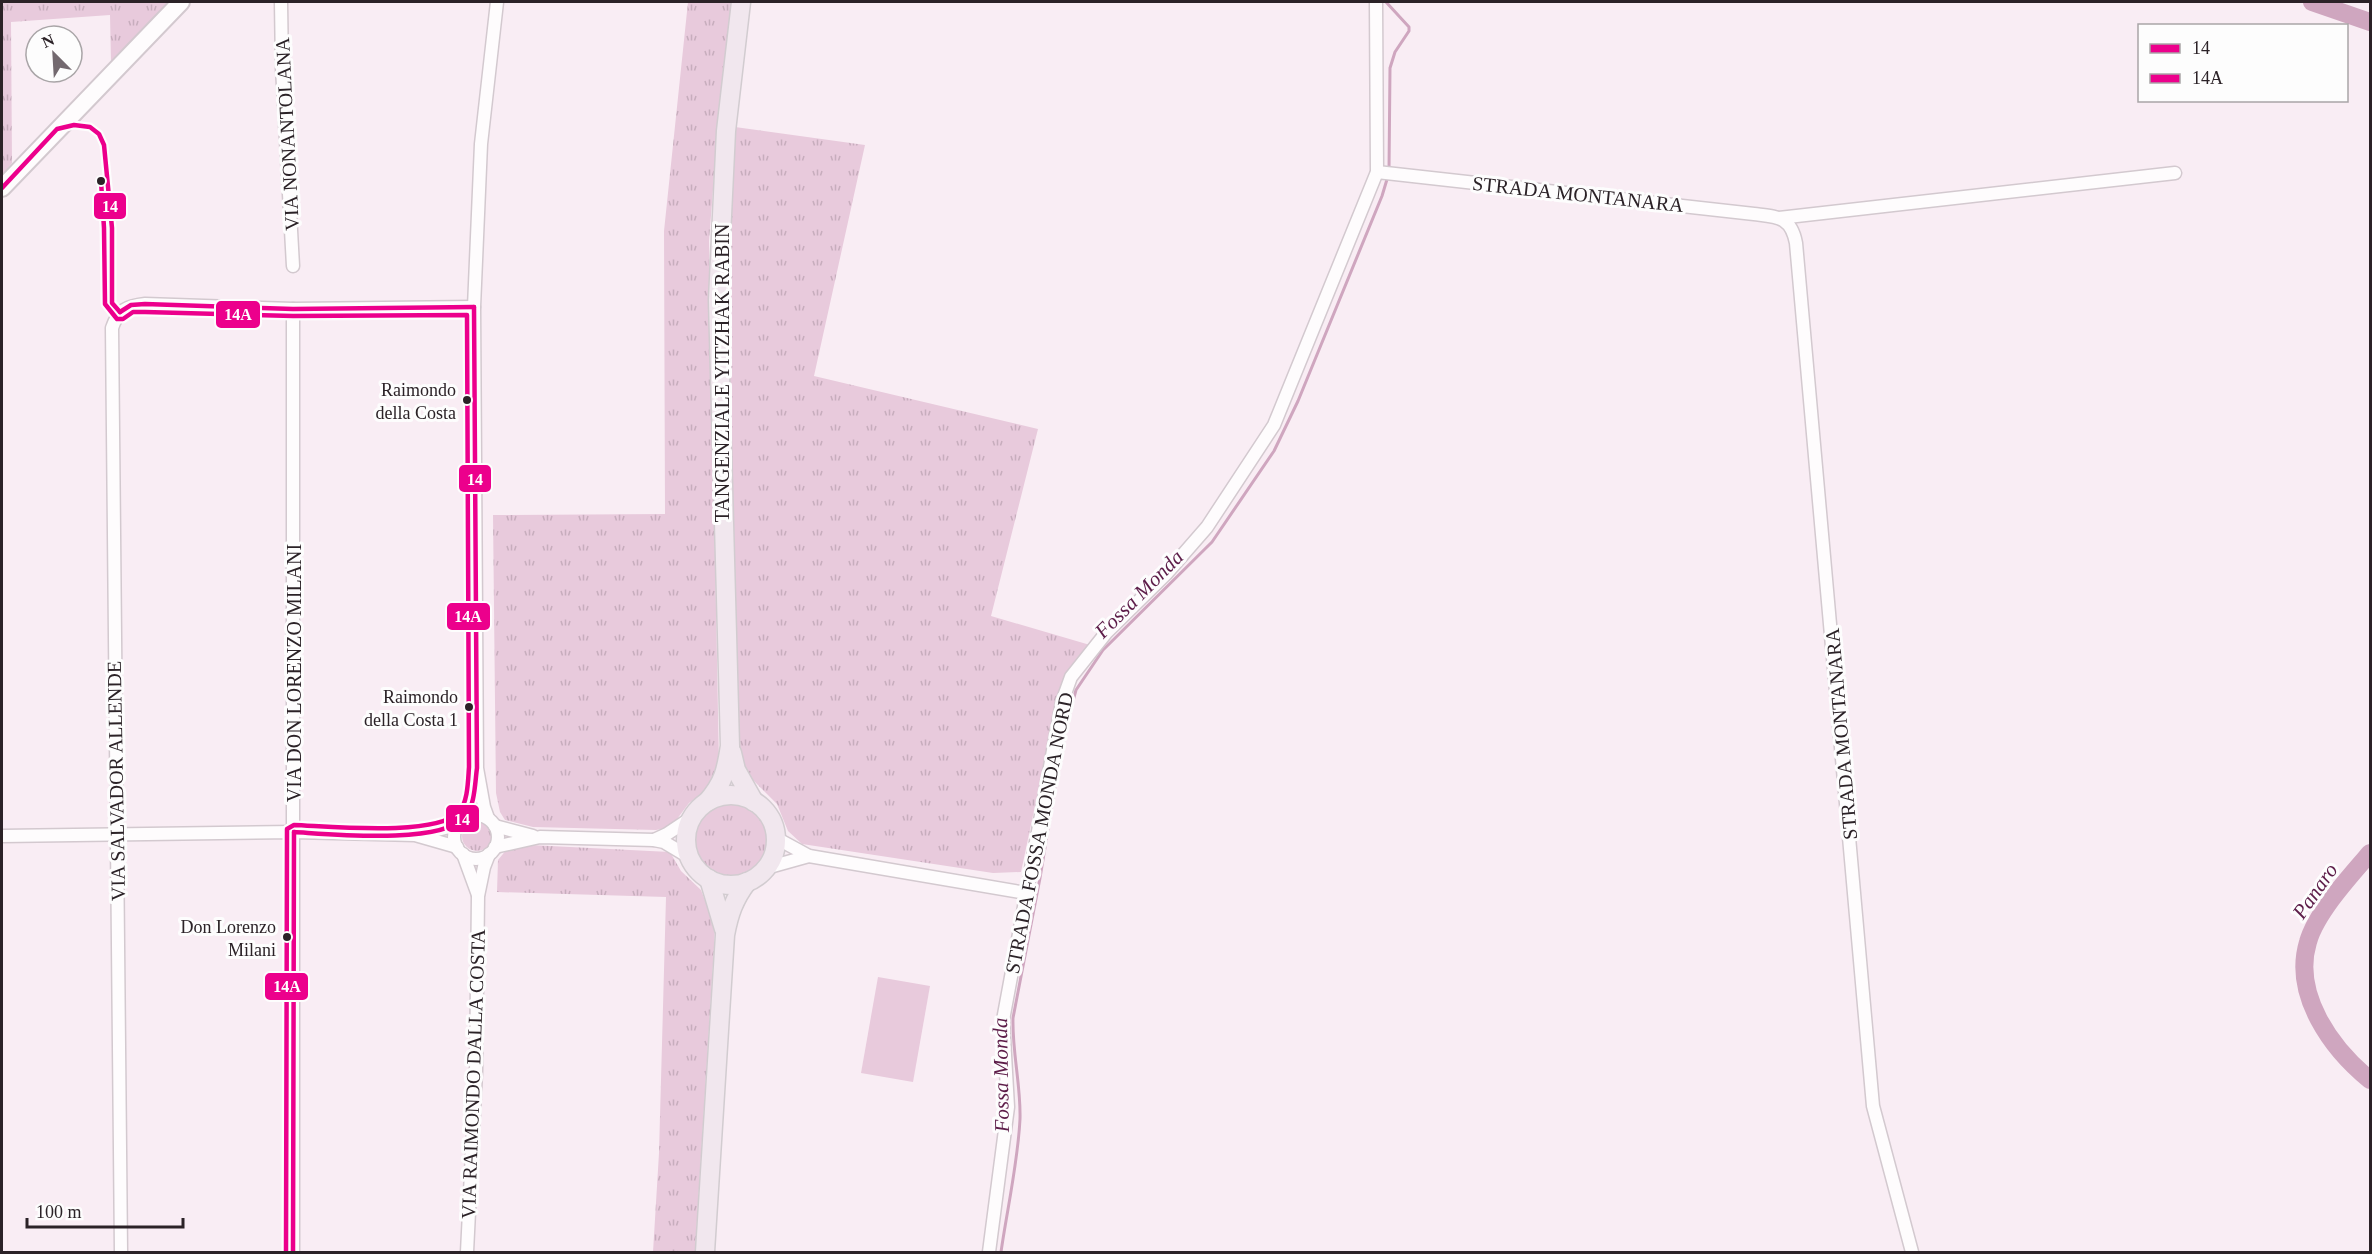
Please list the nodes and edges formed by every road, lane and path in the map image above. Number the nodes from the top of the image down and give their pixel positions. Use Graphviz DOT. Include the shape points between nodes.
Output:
graph roads {
  1 [pos="181,2"];
  2 [pos="281,2"];
  3 [pos="497,2"];
  4 [pos="741,2"];
  5 [pos="1376,2"];
  6 [pos="1384,173"];
  7 [pos="2175,173"];
  8 [pos="2,188"];
  9 [pos="1779,218"];
  10 [pos="293,266"];
  11 [pos="474,307"];
  12 [pos="293,309"];
  13 [pos="730,746"];
  14 [pos="477,768"];
  15 [pos="707,802"];
  16 [pos="754,802"];
  17 [pos="691,818"];
  18 [pos="461,822"];
  19 [pos="492,822"];
  20 [pos="294,832"];
  21 [pos="117,835"];
  22 [pos="415,835"];
  23 [pos="2,836"];
  24 [pos="540,837"];
  25 [pos="776,838"];
  26 [pos="654,840"];
  27 [pos="492,850"];
  28 [pos="460,851"];
  29 [pos="809,856"];
  30 [pos="689,857"];
  31 [pos="766,868"];
  32 [pos="709,879"];
  33 [pos="747,882"];
  34 [pos="1026,893"];
  35 [pos="478,896"];
  36 [pos="725,935"];
  37 [pos="121,1252"];
  38 [pos="293,1252"];
  39 [pos="467,1252"];
  40 [pos="705,1252"];
  41 [pos="989,1252"];
  42 [pos="1912,1252"];
  1 -- 8 [label="main road"];
  2 -- 10 [label="street, VIA NONANTOLANA"];
  3 -- 11 [label="street" via="481,144"];
  4 -- 13 [label="main road, TANGENZIALE YITZHAK RABIN" via="726,131 718,300"];
  5 -- 6 [label="street, STRADA FOSSA MONDA NORD"];
  6 -- 9 [label="street, STRADA MONTANARA"];
  6 -- 34 [label="street, STRADA FOSSA MONDA NORD" via="1274,425 1207,527 1106,633 1071,677 1062,702"];
  7 -- 9 [label="street, STRADA MONTANARA"];
  9 -- 42 [label="street, STRADA MONTANARA" via="1792,228 1796,243 1874,1106"];
  11 -- 12 [label="street"];
  11 -- 14 [label="street"];
  12 -- 20 [label="street, VIA DON LORENZO MILANI"];
  12 -- 21 [label="street, VIA SALVADOR ALLENDE" via="131,305 120,312 112,327"];
  13 -- 15 [label="main road, TANGENZIALE YITZHAK RABIN" via="720,786"];
  13 -- 16 [label="main road, TANGENZIALE YITZHAK RABIN" via="736,770"];
  14 -- 18 [label="street"];
  14 -- 19 [label="street" via="484,807"];
  15 -- 16 [label="main road" via="731,795"];
  15 -- 17 [label="main road, TANGENZIALE YITZHAK RABIN"];
  16 -- 25 [label="main road, TANGENZIALE YITZHAK RABIN" via="770,818"];
  17 -- 26 [label="street"];
  17 -- 30 [label="main road" via="686,844"];
  18 -- 19 [label="street" via="479,815"];
  18 -- 22 [label="street"];
  18 -- 28 [label="street" via="454,836"];
  19 -- 24 [label="street"];
  19 -- 27 [label="street" via="498,833"];
  20 -- 21 [label="street"];
  20 -- 22 [label="street"];
  20 -- 38 [label="street, VIA DON LORENZO MILANI"];
  21 -- 23 [label="street"];
  21 -- 37 [label="street, VIA SALVADOR ALLENDE"];
  22 -- 28 [label="street"];
  24 -- 26 [label="street"];
  24 -- 27 [label="street"];
  25 -- 29 [label="street"];
  25 -- 31 [label="main road"];
  26 -- 30 [label="street"];
  27 -- 28 [label="street" via="477,859"];
  27 -- 35 [label="street"];
  28 -- 35 [label="street"];
  29 -- 31 [label="street"];
  29 -- 34 [label="street"];
  30 -- 32 [label="main road"];
  31 -- 33 [label="main road"];
  32 -- 33 [label="main road" via="721,884"];
  32 -- 36 [label="main road"];
  33 -- 36 [label="main road" via="729,912"];
  34 -- 41 [label="street, STRADA FOSSA MONDA NORD" via="1003,1020 1008,1107"];
  35 -- 39 [label="street, VIA RAIMONDO DALLA COSTA" via="476,1072"];
  36 -- 40 [label="main road"];
}
